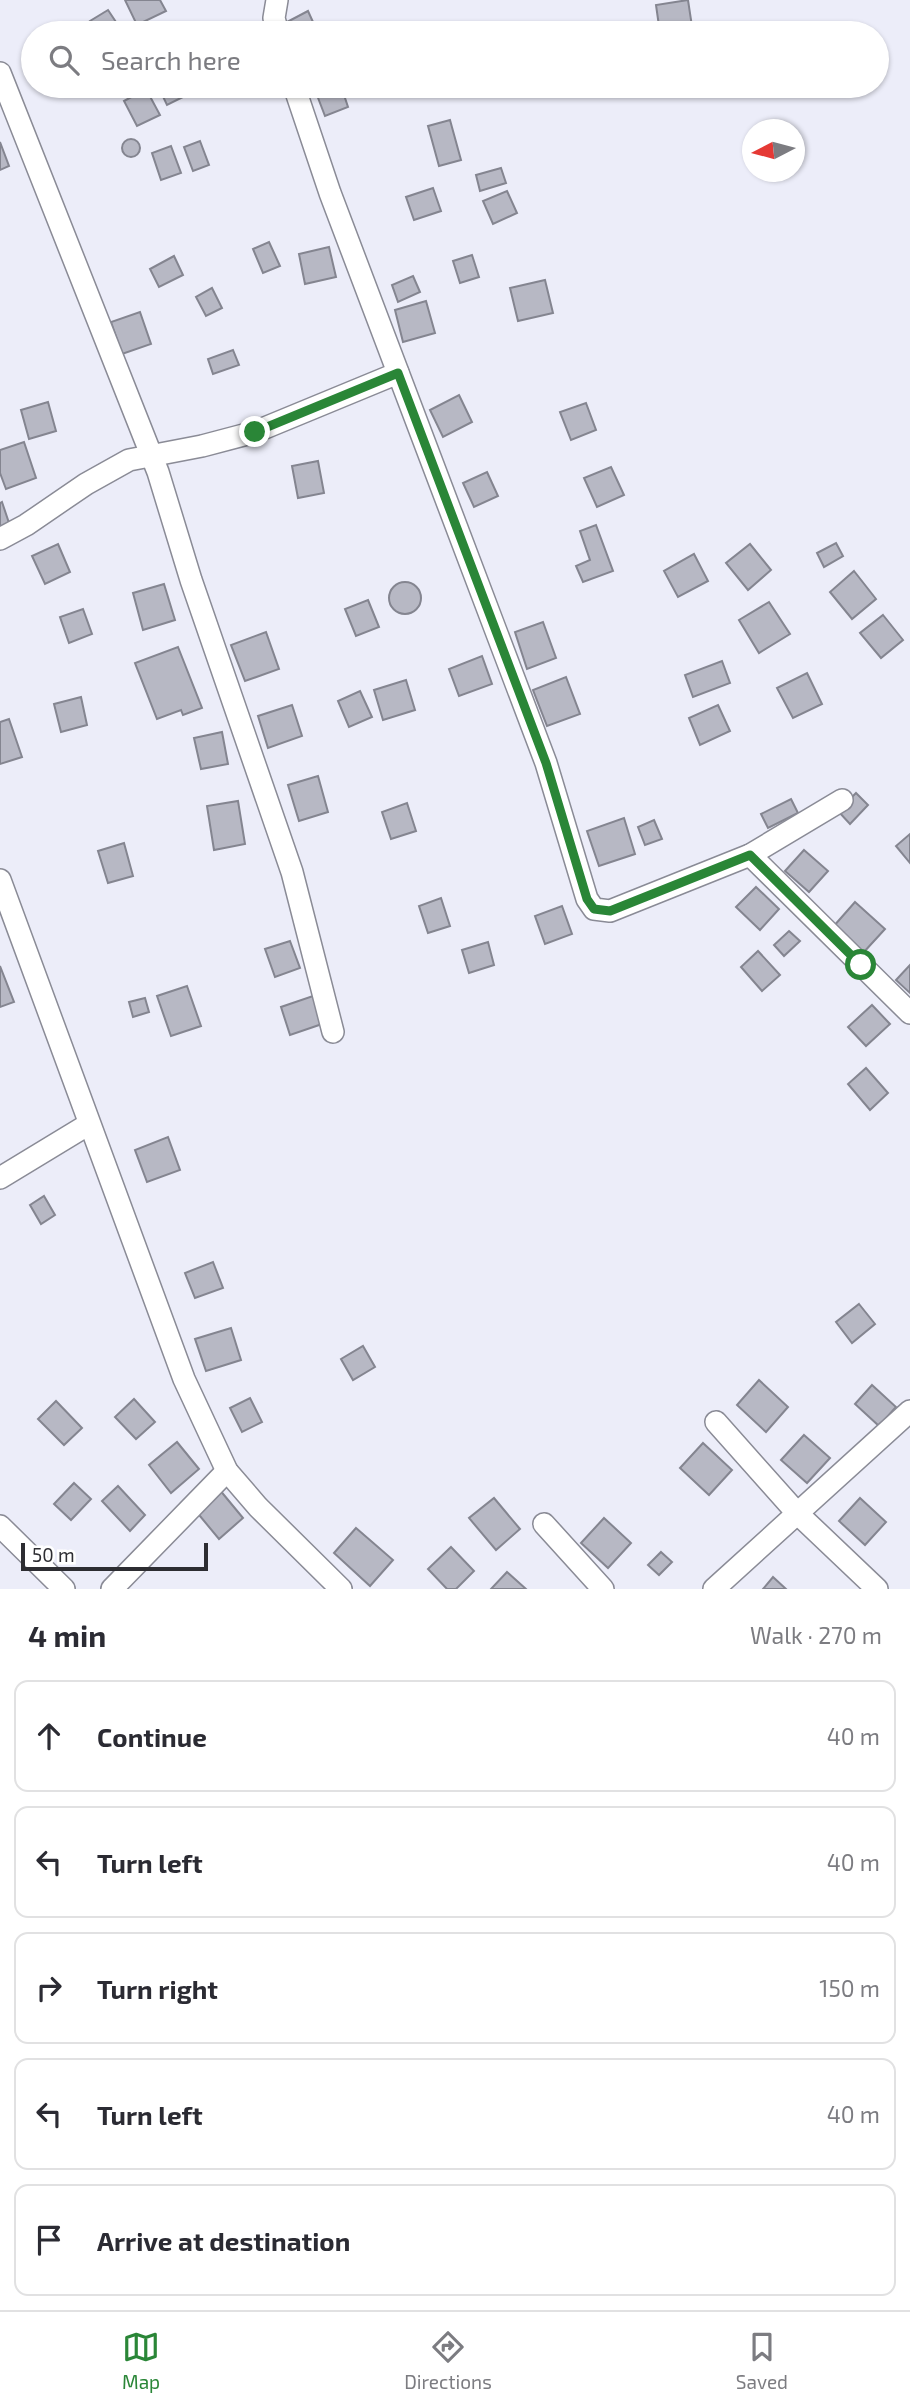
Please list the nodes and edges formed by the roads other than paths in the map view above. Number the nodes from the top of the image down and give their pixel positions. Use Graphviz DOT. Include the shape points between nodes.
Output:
graph roads {
  1 [pos="277,0"];
  2 [pos="275,21"];
  3 [pos="0,73"];
  4 [pos="298,98"];
  5 [pos="398,373"];
  6 [pos="151,454"];
  7 [pos="0,539"];
  8 [pos="842,800"];
  9 [pos="750,855"];
  10 [pos="0,880"];
  11 [pos="910,1013"];
  12 [pos="333,1032"];
  13 [pos="89,1125"];
  14 [pos="0,1178"];
  15 [pos="910,1411"];
  16 [pos="716,1422"];
  17 [pos="227,1471"];
  18 [pos="797,1513"];
  19 [pos="544,1524"];
  20 [pos="0,1526"];
  21 [pos="64,1589"];
  22 [pos="112,1589"];
  23 [pos="341,1589"];
  24 [pos="603,1589"];
  25 [pos="714,1589"];
  26 [pos="877,1589"];
  1 -- 2 [label="street"];
  3 -- 6 [label="street"];
  4 -- 5 [label="street"];
  5 -- 6 [label="street" via="255,432"];
  5 -- 9 [label="street" via="546,763 587,899 594,909 610,911"];
  6 -- 7 [label="street" via="129,460 86,484"];
  6 -- 12 [label="street" via="292,872"];
  8 -- 9 [label="street"];
  9 -- 11 [label="street"];
  10 -- 13 [label="street"];
  13 -- 14 [label="street"];
  13 -- 17 [label="street" via="184,1379"];
  15 -- 18 [label="street"];
  16 -- 18 [label="street"];
  17 -- 22 [label="street"];
  17 -- 23 [label="street"];
  18 -- 25 [label="street"];
  18 -- 26 [label="street"];
  19 -- 24 [label="street"];
  20 -- 21 [label="street"];
}
